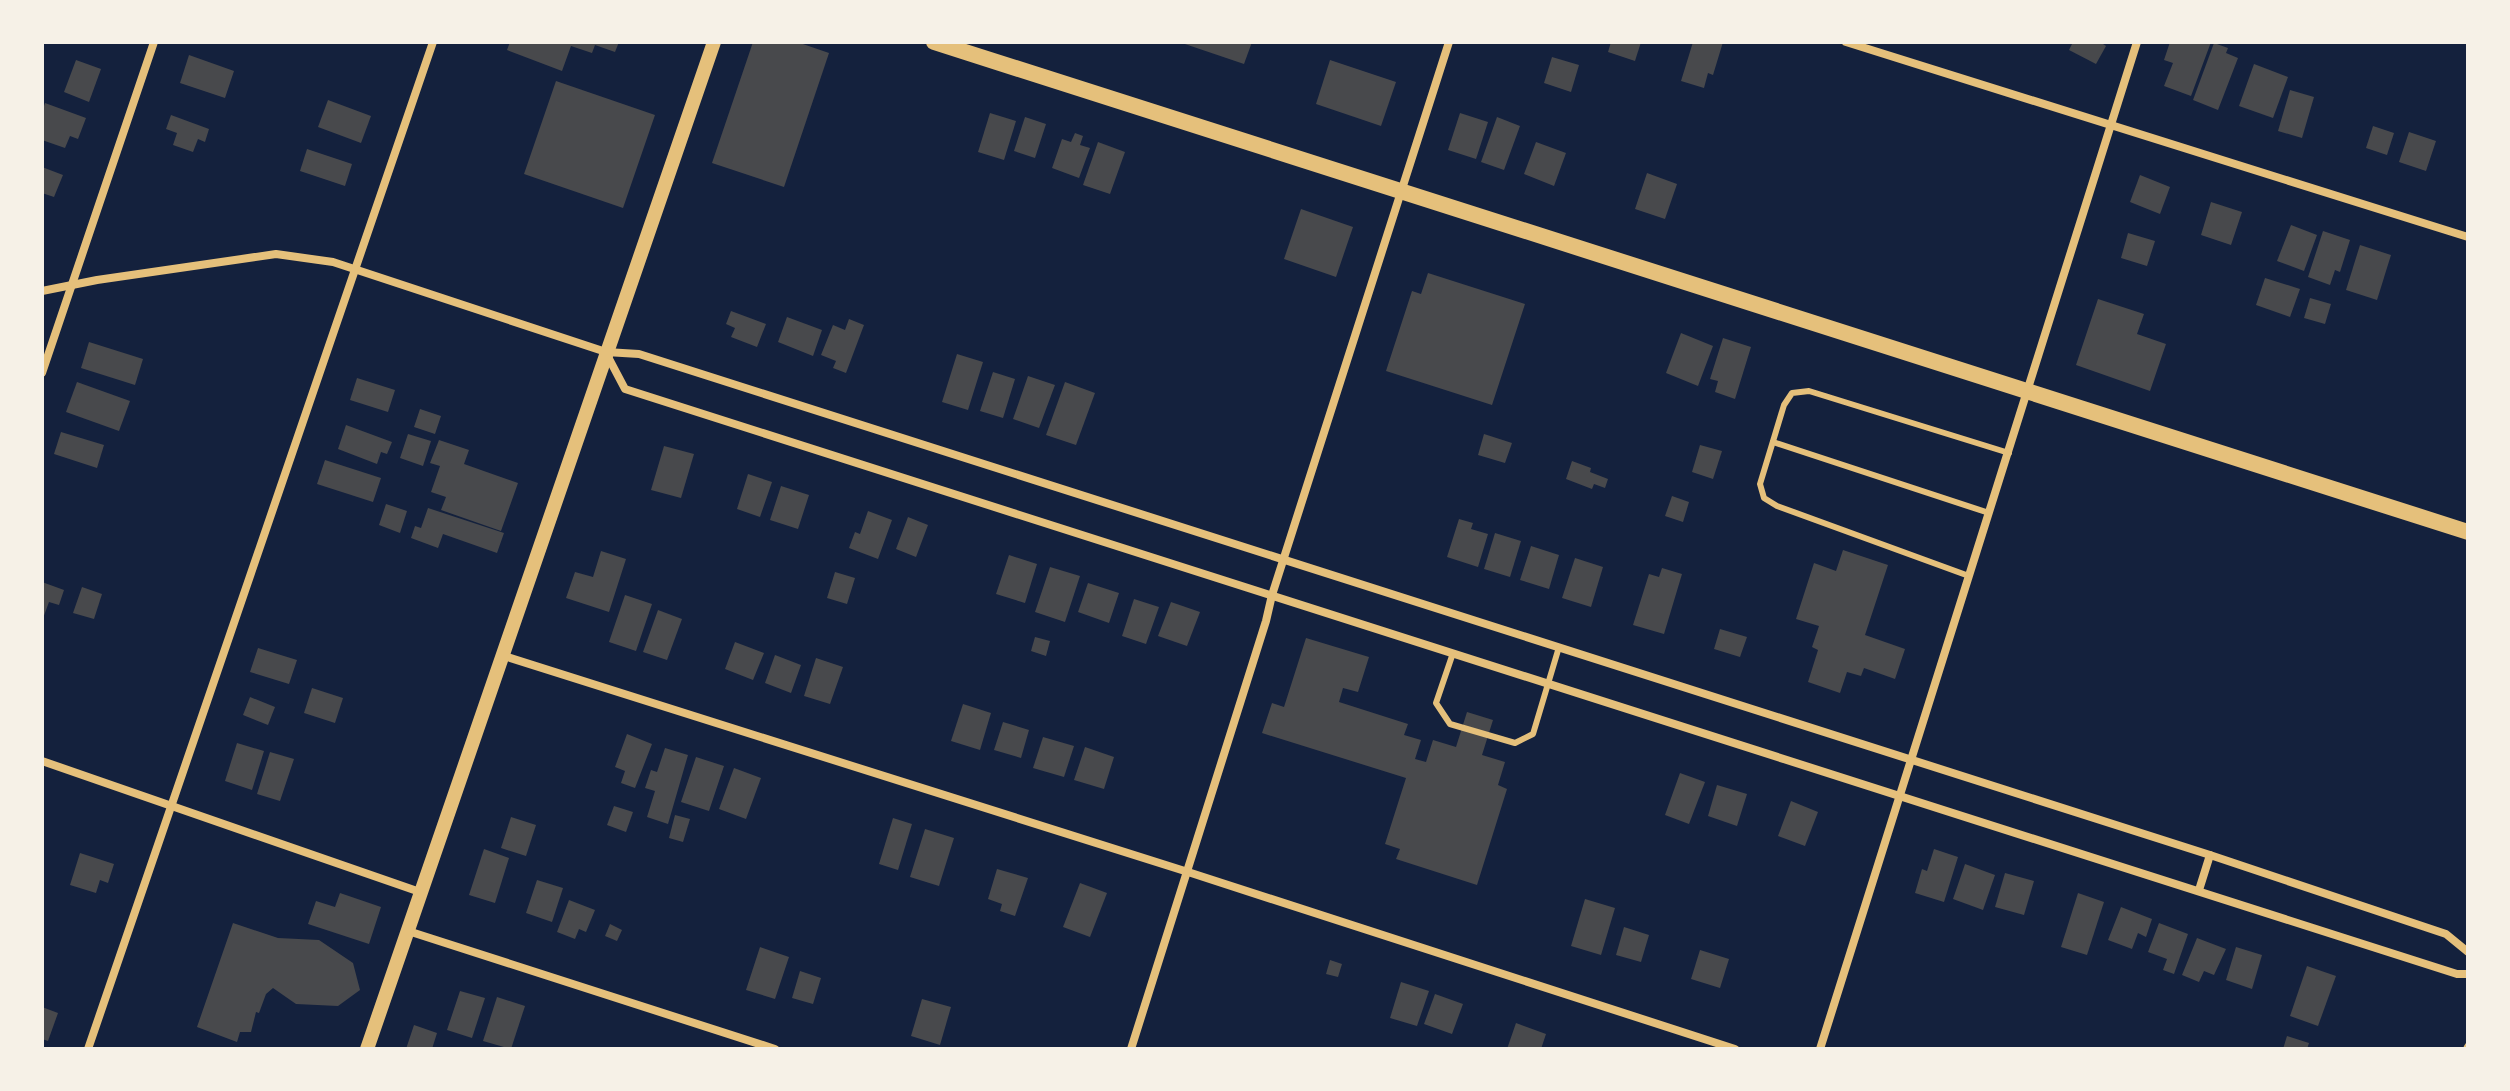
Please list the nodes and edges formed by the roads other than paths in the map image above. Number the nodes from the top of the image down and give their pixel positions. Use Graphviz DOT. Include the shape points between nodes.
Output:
graph roads {
  1 [pos="154,42"];
  2 [pos="433,42"];
  3 [pos="714,42"];
  4 [pos="934,42"];
  5 [pos="1449,42"];
  6 [pos="1846,42"];
  7 [pos="2137,42"];
  8 [pos="980,49"];
  9 [pos="2111,125"];
  10 [pos="1401,191"];
  11 [pos="2468,237"];
  12 [pos="356,270"];
  13 [pos="71,286"];
  14 [pos="42,291"];
  15 [pos="606,352"];
  16 [pos="42,373"];
  17 [pos="2027,391"];
  18 [pos="1773,442"];
  19 [pos="2009,453"];
  20 [pos="1989,513"];
  21 [pos="2468,532"];
  22 [pos="1283,559"];
  23 [pos="1969,576"];
  24 [pos="1272,595"];
  25 [pos="1559,647"];
  26 [pos="1453,653"];
  27 [pos="504,656"];
  28 [pos="1548,684"];
  29 [pos="1911,760"];
  30 [pos="42,761"];
  31 [pos="1899,796"];
  32 [pos="171,806"];
  33 [pos="2210,855"];
  34 [pos="1188,872"];
  35 [pos="2199,890"];
  36 [pos="420,892"];
  37 [pos="408,931"];
  38 [pos="2468,952"];
  39 [pos="2468,974"];
  40 [pos="88,1049"];
  41 [pos="367,1049"];
  42 [pos="775,1049"];
  43 [pos="1131,1049"];
  44 [pos="1735,1049"];
  45 [pos="1820,1049"];
  1 -- 13 [label="street"];
  2 -- 12 [label="street"];
  3 -- 15 [label="street"];
  4 -- 8 [label="main road"];
  5 -- 10 [label="street"];
  6 -- 9 [label="street"];
  7 -- 9 [label="street"];
  8 -- 10 [label="main road"];
  9 -- 11 [label="street"];
  9 -- 17 [label="street"];
  10 -- 17 [label="main road"];
  10 -- 22 [label="street"];
  12 -- 13 [label="street" via="276,254"];
  12 -- 15 [label="street"];
  12 -- 32 [label="street"];
  13 -- 14 [label="street"];
  13 -- 16 [label="street"];
  15 -- 22 [label="street" via="639,354"];
  15 -- 24 [label="street" via="625,389"];
  15 -- 27 [label="street"];
  17 -- 19 [label="street"];
  17 -- 21 [label="main road"];
  18 -- 19 [label="lane" via="1792,393 1809,391"];
  18 -- 20 [label="lane"];
  18 -- 23 [label="lane" via="1760,484 1764,498"];
  19 -- 20 [label="street"];
  20 -- 23 [label="street"];
  22 -- 24 [label="street"];
  22 -- 25 [label="street"];
  23 -- 29 [label="street"];
  24 -- 26 [label="street"];
  24 -- 34 [label="street"];
  25 -- 28 [label="lane"];
  25 -- 29 [label="street"];
  26 -- 28 [label="street"];
  26 -- 28 [label="lane" via="1436,703 1450,724 1515,743 1533,734"];
  27 -- 34 [label="street"];
  27 -- 36 [label="street"];
  28 -- 31 [label="street"];
  29 -- 31 [label="street"];
  29 -- 33 [label="street"];
  30 -- 32 [label="street"];
  31 -- 35 [label="street"];
  31 -- 45 [label="street"];
  32 -- 36 [label="street"];
  32 -- 40 [label="street"];
  33 -- 35 [label="street"];
  33 -- 38 [label="street" via="2446,934"];
  34 -- 43 [label="street"];
  34 -- 44 [label="street"];
  35 -- 39 [label="street"];
  36 -- 37 [label="street"];
  37 -- 41 [label="street"];
  37 -- 42 [label="street"];
}
